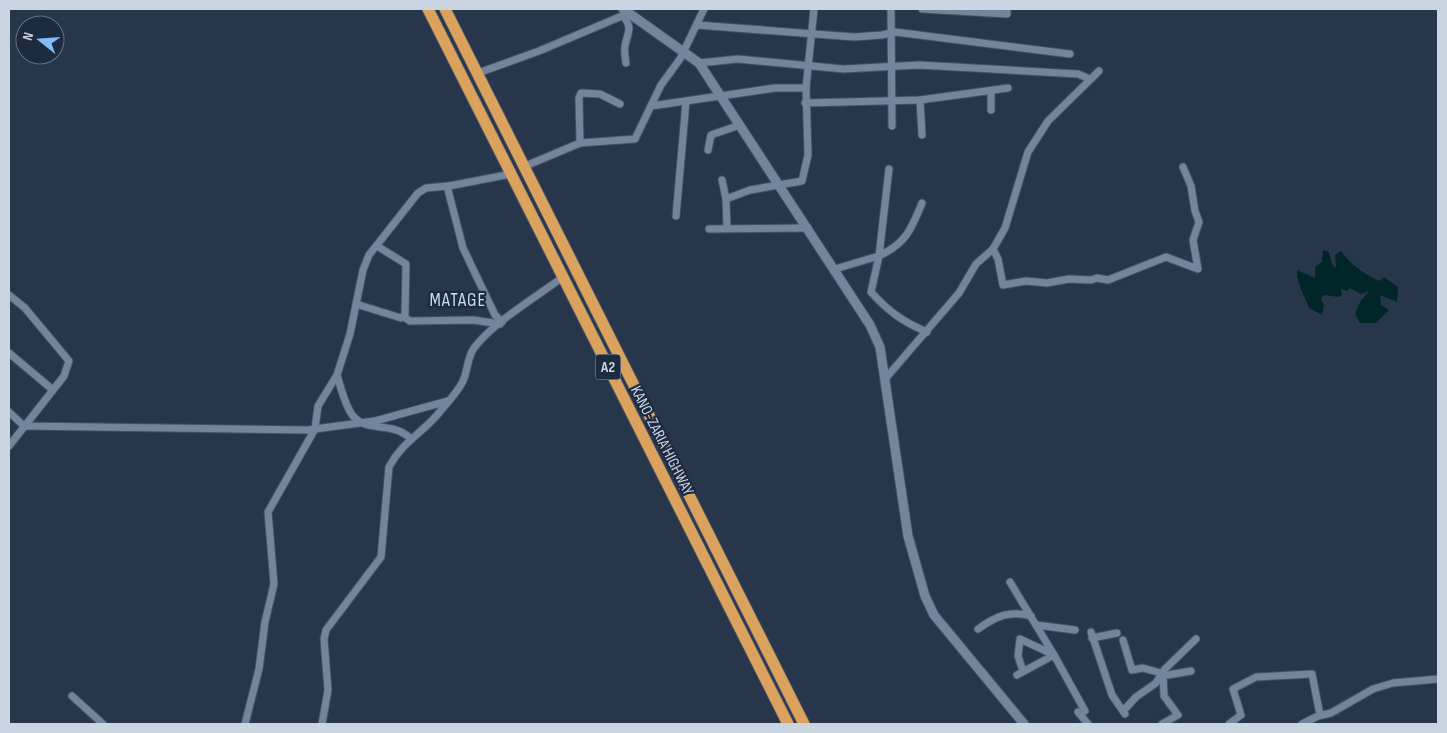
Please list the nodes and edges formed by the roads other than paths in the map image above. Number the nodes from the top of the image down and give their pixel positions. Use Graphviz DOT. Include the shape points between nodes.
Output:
graph roads {
  1 [pos="428,9"];
  2 [pos="445,9"];
  3 [pos="704,9"];
  4 [pos="814,9"];
  5 [pos="891,9"];
  6 [pos="922,9"];
  7 [pos="1007,9"];
  8 [pos="975,11"];
  9 [pos="625,12"];
  10 [pos="697,24"];
  11 [pos="811,34"];
  12 [pos="890,34"];
  13 [pos="684,51"];
  14 [pos="1070,54"];
  15 [pos="626,62"];
  16 [pos="699,63"];
  17 [pos="809,65"];
  18 [pos="890,65"];
  19 [pos="1099,71"];
  20 [pos="478,73"];
  21 [pos="1090,79"];
  22 [pos="806,88"];
  23 [pos="1008,88"];
  24 [pos="991,91"];
  25 [pos="720,95"];
  26 [pos="920,100"];
  27 [pos="892,101"];
  28 [pos="686,102"];
  29 [pos="805,103"];
  30 [pos="620,104"];
  31 [pos="651,106"];
  32 [pos="991,110"];
  33 [pos="740,125"];
  34 [pos="892,126"];
  35 [pos="922,135"];
  36 [pos="580,143"];
  37 [pos="708,150"];
  38 [pos="523,167"];
  39 [pos="1183,167"];
  40 [pos="889,169"];
  41 [pos="511,174"];
  42 [pos="722,180"];
  43 [pos="447,186"];
  44 [pos="780,186"];
  45 [pos="726,199"];
  46 [pos="922,203"];
  47 [pos="676,216"];
  48 [pos="727,227"];
  49 [pos="808,228"];
  50 [pos="709,229"];
  51 [pos="377,246"];
  52 [pos="993,249"];
  53 [pos="879,256"];
  54 [pos="835,269"];
  55 [pos="563,276"];
  56 [pos="9,295"];
  57 [pos="356,304"];
  58 [pos="404,317"];
  59 [pos="501,323"];
  60 [pos="927,332"];
  61 [pos="9,353"];
  62 [pos="337,376"];
  63 [pos="885,379"];
  64 [pos="53,390"];
  65 [pos="448,400"];
  66 [pos="9,412"];
  67 [pos="360,423"];
  68 [pos="24,426"];
  69 [pos="315,429"];
  70 [pos="410,438"];
  71 [pos="9,446"];
  72 [pos="1010,582"];
  73 [pos="1031,616"];
  74 [pos="1036,624"];
  75 [pos="978,628"];
  76 [pos="1075,630"];
  77 [pos="1117,633"];
  78 [pos="1196,638"];
  79 [pos="1122,640"];
  80 [pos="1054,655"];
  81 [pos="1022,668"];
  82 [pos="1191,671"];
  83 [pos="1163,672"];
  84 [pos="1017,675"];
  85 [pos="1438,679"];
  86 [pos="72,696"];
  87 [pos="1320,715"];
  88 [pos="103,724"];
  89 [pos="245,724"];
  90 [pos="322,724"];
  91 [pos="788,724"];
  92 [pos="804,724"];
  93 [pos="1024,724"];
  94 [pos="1088,724"];
  95 [pos="1162,724"];
  96 [pos="1228,724"];
  97 [pos="1302,724"];
  1 -- 41 [label="highway, KANO-ZARIA HIGHWAY / A2"];
  2 -- 20 [label="highway, KANO-ZARIA HIGHWAY / A2"];
  3 -- 10 [label="street"];
  4 -- 11 [label="street"];
  5 -- 12 [label="street"];
  6 -- 8 [label="street"];
  7 -- 8 [label="street" via="1007,14"];
  9 -- 13 [label="street"];
  9 -- 15 [label="street" via="630,25 624,48"];
  9 -- 20 [label="street" via="539,51"];
  10 -- 11 [label="street"];
  10 -- 13 [label="street"];
  11 -- 12 [label="street" via="854,37"];
  11 -- 17 [label="street"];
  12 -- 14 [label="street" via="895,32"];
  12 -- 18 [label="street"];
  13 -- 16 [label="street"];
  13 -- 31 [label="street"];
  16 -- 17 [label="street" via="738,59"];
  16 -- 25 [label="street"];
  17 -- 18 [label="street" via="843,69"];
  17 -- 22 [label="street"];
  18 -- 21 [label="street" via="1014,69 1078,74"];
  18 -- 27 [label="street"];
  19 -- 21 [label="street"];
  20 -- 38 [label="highway, KANO-ZARIA HIGHWAY / A2"];
  21 -- 52 [label="street" via="1048,121 1028,152 1005,228"];
  22 -- 25 [label="street" via="775,88"];
  22 -- 29 [label="street"];
  23 -- 24 [label="street"];
  24 -- 26 [label="street"];
  24 -- 32 [label="street"];
  25 -- 28 [label="street"];
  25 -- 33 [label="street"];
  26 -- 27 [label="street"];
  26 -- 35 [label="street"];
  27 -- 29 [label="street"];
  27 -- 34 [label="street"];
  28 -- 31 [label="street"];
  28 -- 47 [label="street"];
  29 -- 44 [label="street" via="808,155 802,181"];
  30 -- 36 [label="street" via="600,94 581,93"];
  31 -- 36 [label="street" via="635,139"];
  33 -- 37 [label="street" via="711,134"];
  33 -- 44 [label="street"];
  36 -- 38 [label="street"];
  38 -- 92 [label="highway, KANO-ZARIA HIGHWAY / A2"];
  39 -- 52 [label="street" via="1199,222 1193,240 1198,269 1166,257 1108,280 1026,281 1003,285"];
  40 -- 53 [label="street"];
  41 -- 43 [label="street"];
  41 -- 55 [label="highway, KANO-ZARIA HIGHWAY / A2"];
  42 -- 45 [label="street"];
  43 -- 51 [label="street" via="426,188 418,193"];
  43 -- 59 [label="street" via="463,248"];
  44 -- 45 [label="street" via="750,190"];
  44 -- 49 [label="street"];
  45 -- 48 [label="street"];
  46 -- 53 [label="street" via="904,240"];
  48 -- 49 [label="street"];
  48 -- 50 [label="street"];
  49 -- 54 [label="street"];
  51 -- 57 [label="street" via="363,270"];
  51 -- 58 [label="street" via="406,264"];
  52 -- 60 [label="street" via="976,264 960,293"];
  53 -- 54 [label="street"];
  53 -- 60 [label="street" via="871,292 888,311"];
  54 -- 63 [label="street" via="880,347"];
  55 -- 59 [label="street"];
  55 -- 91 [label="highway, KANO-ZARIA HIGHWAY / A2"];
  56 -- 64 [label="street" via="25,308 69,361 64,376"];
  57 -- 58 [label="street"];
  57 -- 62 [label="street"];
  58 -- 59 [label="street" via="410,321"];
  59 -- 65 [label="street" via="473,349 463,380"];
  60 -- 63 [label="street"];
  61 -- 64 [label="street"];
  62 -- 67 [label="street" via="352,414"];
  62 -- 69 [label="street" via="318,406"];
  63 -- 93 [label="street" via="908,536 925,596 934,615"];
  64 -- 68 [label="street"];
  65 -- 67 [label="street"];
  65 -- 70 [label="street" via="419,433"];
  66 -- 68 [label="street"];
  67 -- 69 [label="street"];
  67 -- 70 [label="street" via="397,429"];
  68 -- 69 [label="street"];
  68 -- 71 [label="street"];
  69 -- 89 [label="street" via="268,512 274,584"];
  70 -- 90 [label="street" via="389,467 381,557 326,630 328,690"];
  72 -- 73 [label="street"];
  73 -- 74 [label="street"];
  73 -- 75 [label="street" via="1005,614"];
  74 -- 76 [label="street"];
  74 -- 80 [label="street"];
  77 -- 83 [label="street" via="1092,635 1112,695 1125,713"];
  78 -- 83 [label="street"];
  79 -- 83 [label="street" via="1132,670 1143,668"];
  80 -- 81 [label="street" via="1020,639 1018,656"];
  80 -- 84 [label="street"];
  80 -- 94 [label="street"];
  82 -- 83 [label="street" via="1168,675"];
  83 -- 95 [label="street" via="1164,696 1178,716"];
  85 -- 87 [label="street" via="1393,683 1373,689 1331,713"];
  86 -- 88 [label="street"];
  87 -- 96 [label="street" via="1312,674 1256,677 1233,689 1241,715"];
  87 -- 97 [label="street"];
}
